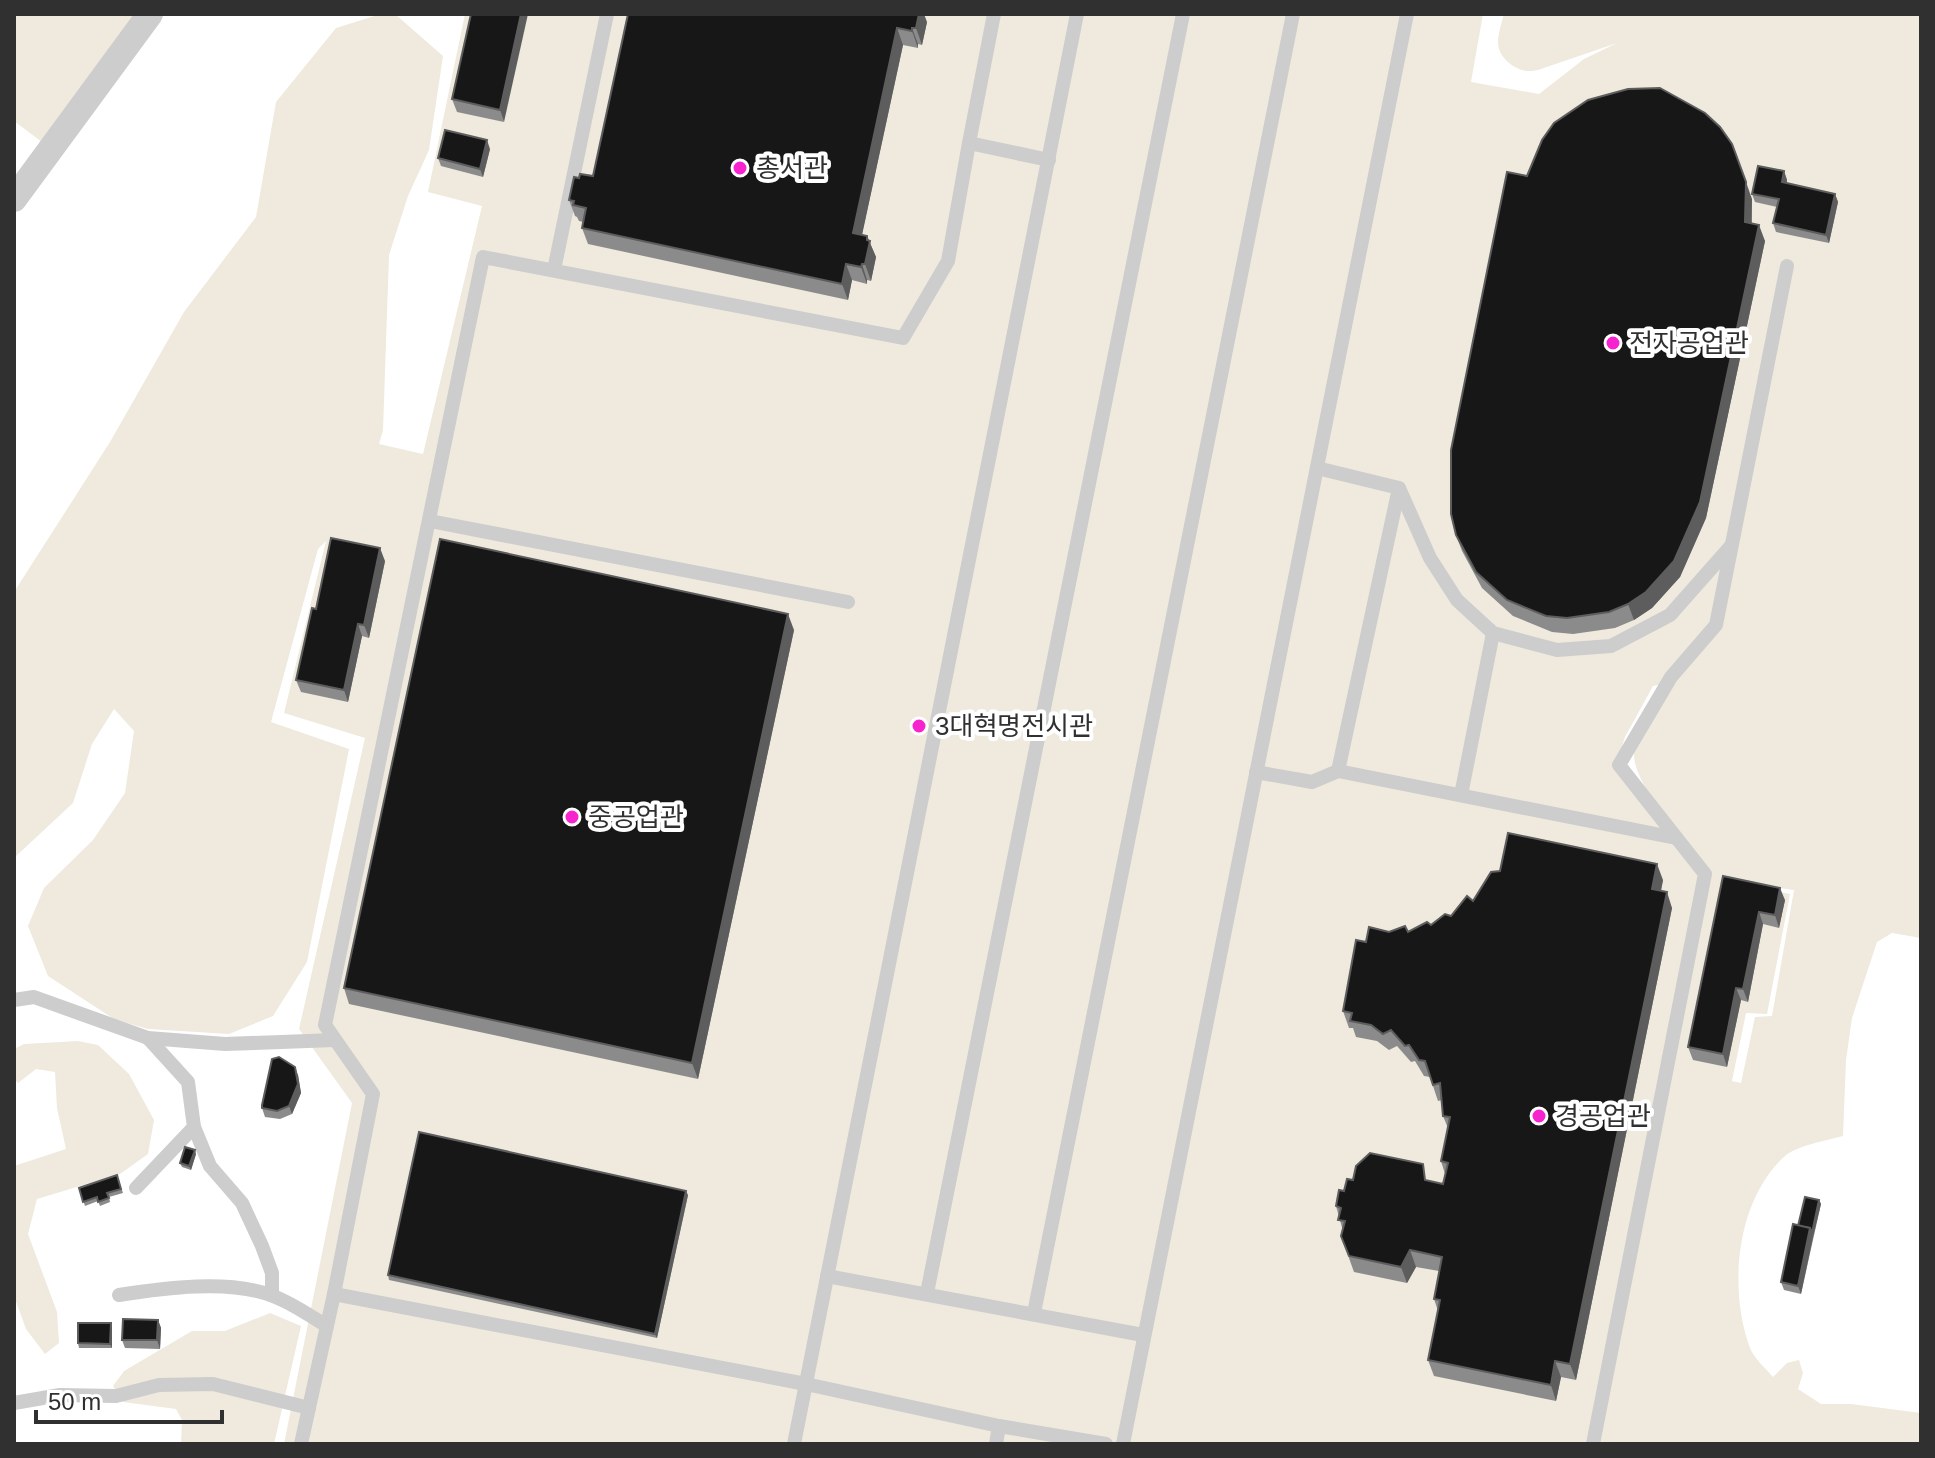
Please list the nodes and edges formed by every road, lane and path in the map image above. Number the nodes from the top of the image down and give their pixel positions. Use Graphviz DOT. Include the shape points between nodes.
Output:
graph roads {
  1 [pos="150,14"];
  2 [pos="607,14"];
  3 [pos="994,14"];
  4 [pos="1077,14"];
  5 [pos="1183,14"];
  6 [pos="1293,14"];
  7 [pos="1407,14"];
  8 [pos="969,143"];
  9 [pos="1049,160"];
  10 [pos="14,199"];
  11 [pos="1787,266"];
  12 [pos="554,270"];
  13 [pos="1317,468"];
  14 [pos="1399,488"];
  15 [pos="430,521"];
  16 [pos="1732,545"];
  17 [pos="848,602"];
  18 [pos="1493,633"];
  19 [pos="1338,771"];
  20 [pos="1256,772"];
  21 [pos="1461,795"];
  22 [pos="1676,838"];
  23 [pos="14,1000"];
  24 [pos="148,1038"];
  25 [pos="335,1040"];
  26 [pos="194,1127"];
  27 [pos="136,1188"];
  28 [pos="827,1276"];
  29 [pos="927,1293"];
  30 [pos="334,1294"];
  31 [pos="119,1295"];
  32 [pos="272,1295"];
  33 [pos="1034,1313"];
  34 [pos="327,1326"];
  35 [pos="1143,1335"];
  36 [pos="806,1384"];
  37 [pos="14,1403"];
  38 [pos="309,1408"];
  39 [pos="999,1426"];
  40 [pos="301,1444"];
  41 [pos="794,1444"];
  42 [pos="996,1444"];
  43 [pos="1106,1444"];
  44 [pos="1123,1444"];
  45 [pos="1593,1444"];
  1 -- 10 [label="street"];
  2 -- 12 [label="lane"];
  3 -- 8 [label="lane"];
  4 -- 9 [label="lane"];
  5 -- 29 [label="lane"];
  6 -- 33 [label="lane"];
  7 -- 13 [label="lane"];
  8 -- 9 [label="lane"];
  8 -- 12 [label="lane" via="948,261 903,338"];
  9 -- 28 [label="lane"];
  11 -- 16 [label="lane"];
  12 -- 15 [label="lane" via="483,257"];
  13 -- 14 [label="lane"];
  13 -- 20 [label="lane"];
  14 -- 18 [label="lane" via="1430,558 1457,600"];
  14 -- 19 [label="lane"];
  15 -- 17 [label="lane"];
  15 -- 25 [label="lane" via="325,1025"];
  16 -- 18 [label="lane" via="1670,615 1611,646 1557,650"];
  16 -- 22 [label="lane" via="1716,625 1671,677 1619,765"];
  18 -- 21 [label="lane"];
  19 -- 20 [label="lane" via="1312,782"];
  19 -- 21 [label="lane"];
  20 -- 35 [label="lane"];
  21 -- 22 [label="lane"];
  22 -- 45 [label="lane" via="1705,874"];
  23 -- 24 [label="lane" via="34,997"];
  24 -- 25 [label="lane" via="225,1044"];
  24 -- 26 [label="lane" via="188,1082"];
  25 -- 30 [label="lane" via="373,1094"];
  26 -- 27 [label="lane"];
  26 -- 32 [label="lane" via="210,1166 242,1203 262,1246 272,1273"];
  28 -- 29 [label="lane"];
  28 -- 36 [label="lane"];
  29 -- 33 [label="lane"];
  30 -- 34 [label="lane"];
  30 -- 36 [label="lane"];
  31 -- 32 [label="lane" via="178,1288"];
  32 -- 34 [label="lane"];
  33 -- 35 [label="lane"];
  34 -- 38 [label="lane"];
  35 -- 44 [label="lane"];
  36 -- 39 [label="lane"];
  36 -- 41 [label="lane"];
  37 -- 38 [label="lane" via="60,1395 116,1396 159,1385 213,1384"];
  38 -- 40 [label="lane"];
  39 -- 42 [label="lane"];
  39 -- 43 [label="lane"];
}
